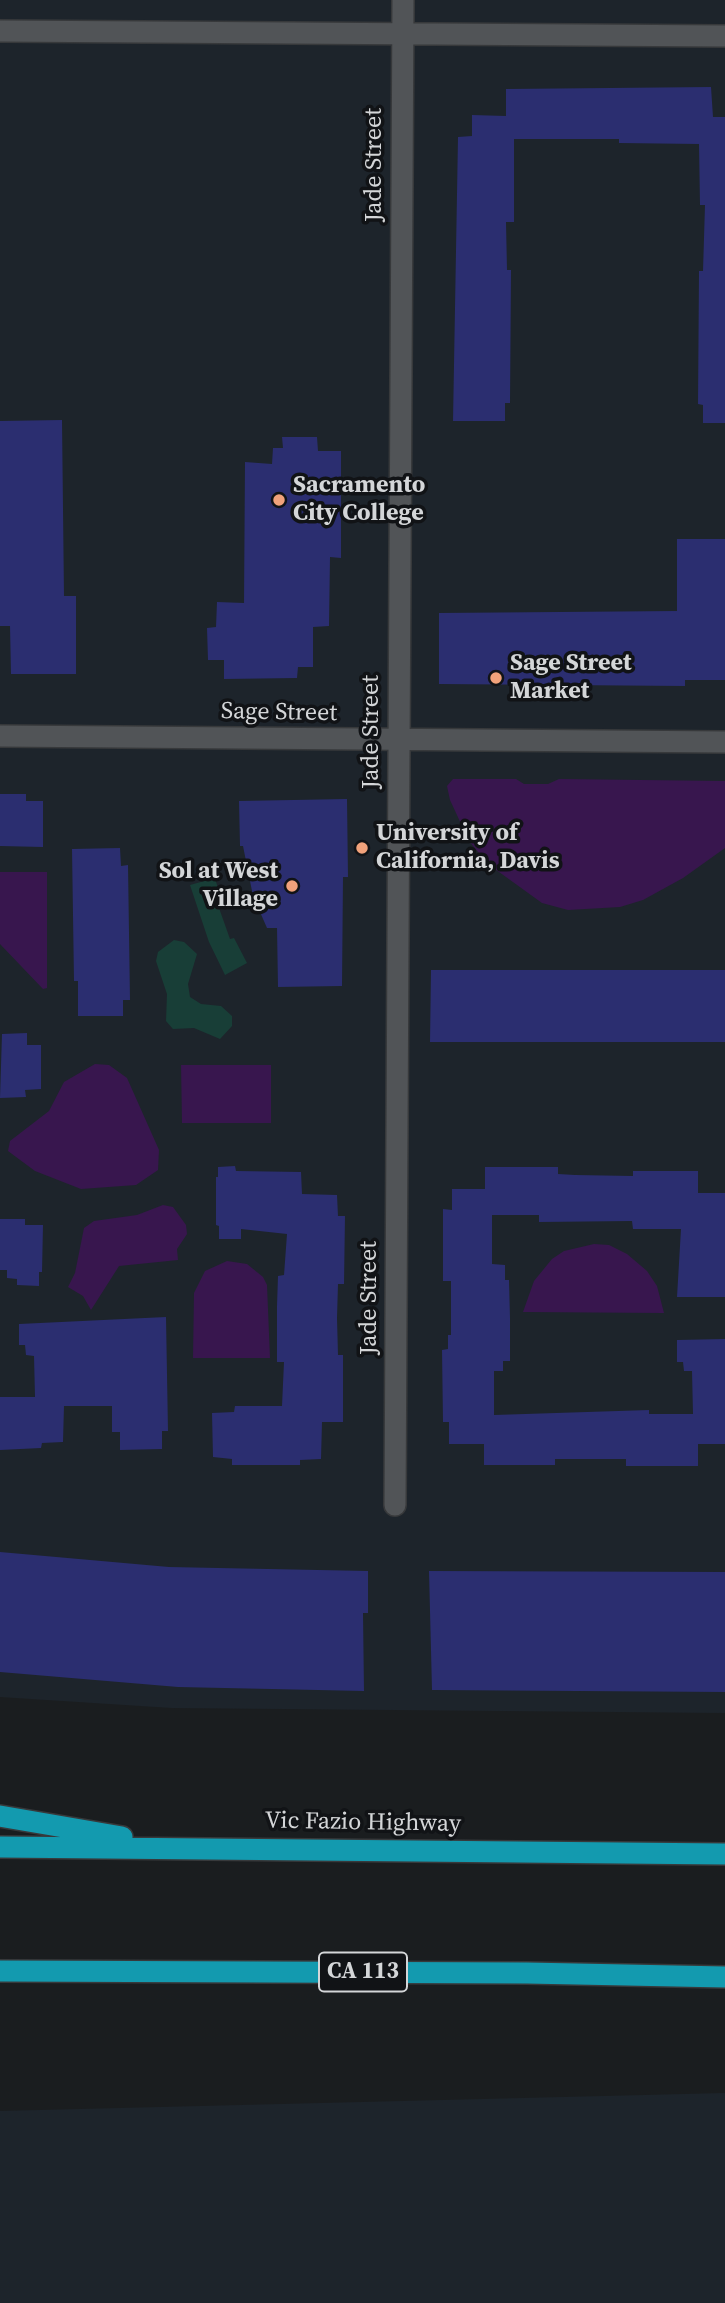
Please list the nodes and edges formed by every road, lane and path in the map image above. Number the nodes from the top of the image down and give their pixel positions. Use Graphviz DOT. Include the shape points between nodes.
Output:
graph roads {
  1 [pos="403,0"];
  2 [pos="0,31"];
  3 [pos="403,34"];
  4 [pos="725,36"];
  5 [pos="0,736"];
  6 [pos="399,740"];
  7 [pos="725,742"];
  8 [pos="395,1505"];
  9 [pos="0,1816"];
  10 [pos="0,1847"];
  11 [pos="172,1847"];
  12 [pos="725,1854"];
  13 [pos="0,1972"];
  14 [pos="725,1977"];
  1 -- 3 [label="street, Jade Street"];
  2 -- 3 [label="street"];
  3 -- 4 [label="street"];
  3 -- 6 [label="street, Jade Street"];
  5 -- 6 [label="street, Sage Street"];
  6 -- 7 [label="street, Sage Street"];
  6 -- 8 [label="street, Jade Street"];
  9 -- 11 [label="highway"];
  10 -- 11 [label="highway, Vic Fazio Highway"];
  11 -- 12 [label="highway, Vic Fazio Highway"];
  13 -- 14 [label="highway, CA 113"];
}
